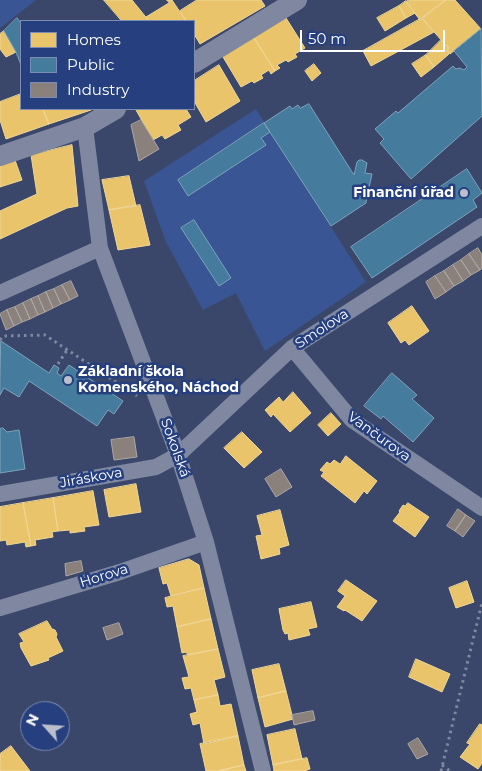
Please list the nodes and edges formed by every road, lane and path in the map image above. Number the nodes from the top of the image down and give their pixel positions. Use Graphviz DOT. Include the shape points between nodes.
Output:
graph roads {
  1 [pos="297,0"];
  2 [pos="195,62"];
  3 [pos="114,110"];
  4 [pos="85,127"];
  5 [pos="0,156"];
  6 [pos="482,226"];
  7 [pos="100,248"];
  8 [pos="0,293"];
  9 [pos="0,340"];
  10 [pos="292,348"];
  11 [pos="67,350"];
  12 [pos="58,364"];
  13 [pos="140,398"];
  14 [pos="178,455"];
  15 [pos="0,494"];
  16 [pos="482,508"];
  17 [pos="206,542"];
  18 [pos="482,603"];
  19 [pos="0,608"];
  20 [pos="442,764"];
  21 [pos="263,771"];
  22 [pos="441,771"];
  23 [pos="450,771"];
  1 -- 2 [label="street"];
  3 -- 4 [label="street"];
  4 -- 5 [label="street"];
  4 -- 7 [label="street, Sokolská"];
  6 -- 10 [label="street, Smolova"];
  7 -- 8 [label="street"];
  7 -- 14 [label="street, Sokolská"];
  9 -- 11 [label="path" via="3,336 45,335"];
  10 -- 14 [label="street, Smolova"];
  10 -- 16 [label="street, Vančurova" via="352,420"];
  11 -- 12 [label="path"];
  11 -- 13 [label="path"];
  14 -- 15 [label="street, Jiráskova" via="156,467"];
  14 -- 17 [label="street, Sokolská"];
  17 -- 19 [label="street, Horova"];
  17 -- 21 [label="street, Sokolská"];
  18 -- 20 [label="path"];
  20 -- 22 [label="path"];
  20 -- 23 [label="path"];
}
